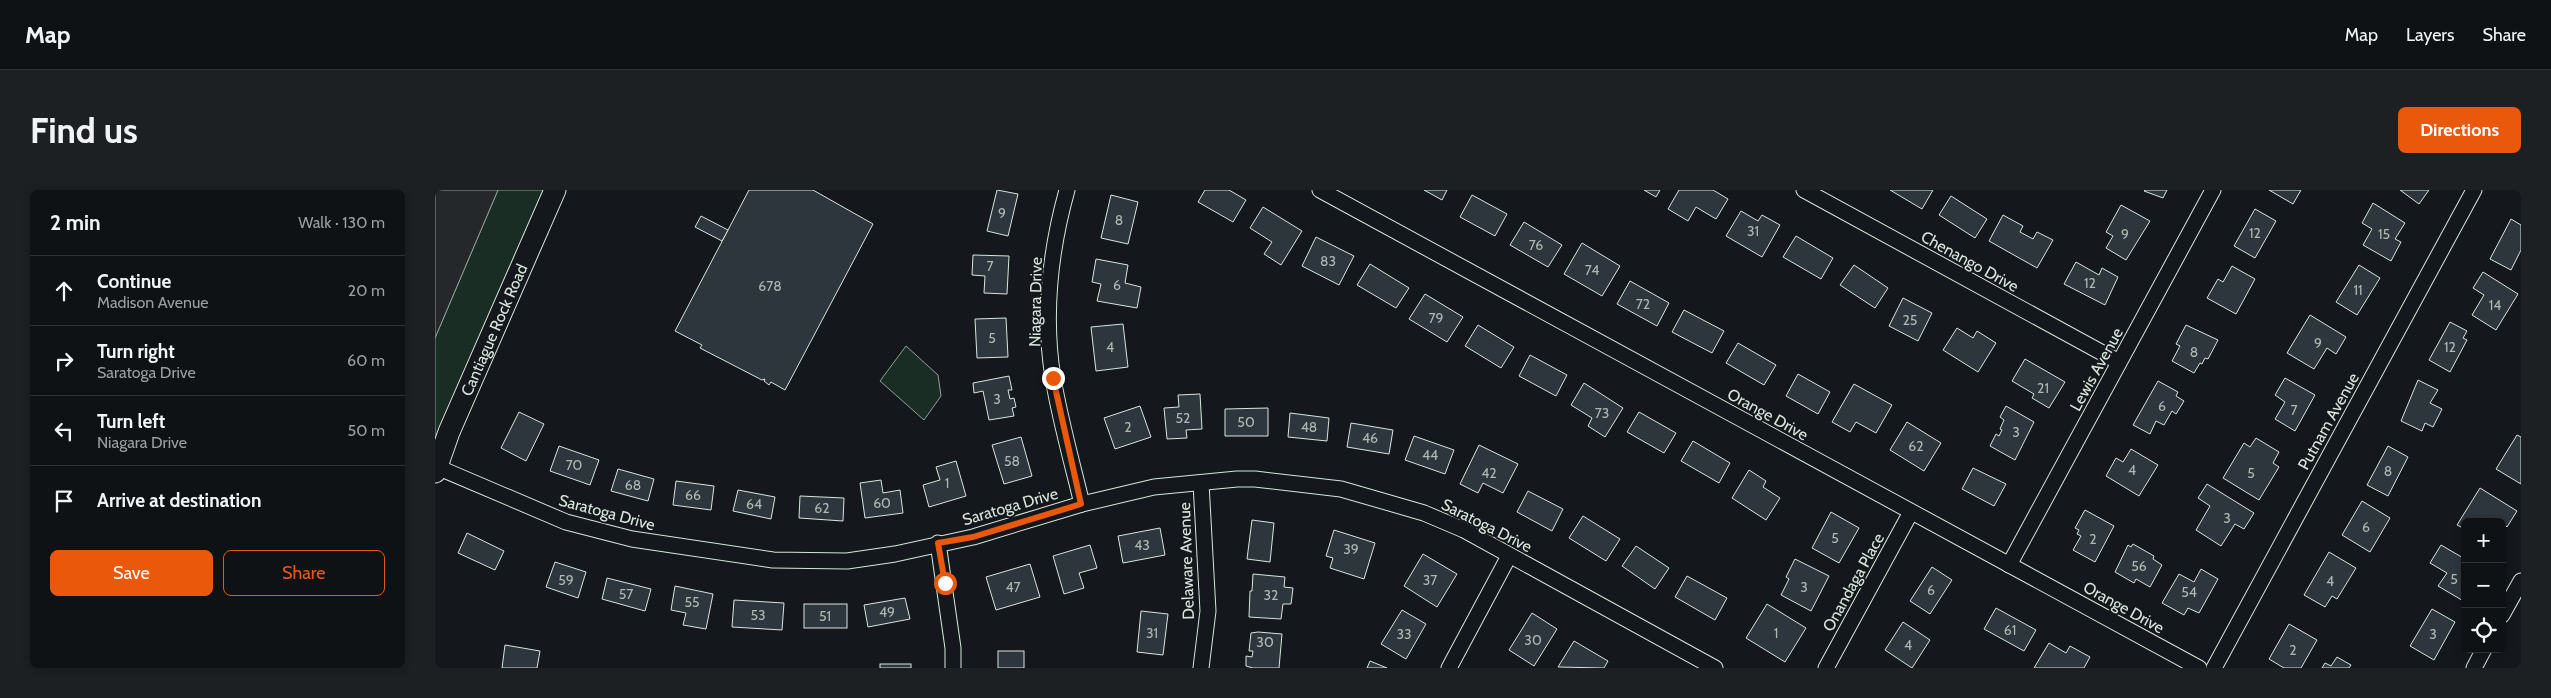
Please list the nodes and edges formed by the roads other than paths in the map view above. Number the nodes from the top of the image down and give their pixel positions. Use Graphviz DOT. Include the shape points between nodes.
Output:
graph roads {
  1 [pos="555,190"];
  2 [pos="1067,190"];
  3 [pos="1320,190"];
  4 [pos="1804,190"];
  5 [pos="2213,190"];
  6 [pos="2474,190"];
  7 [pos="2119,362"];
  8 [pos="436,469"];
  9 [pos="1201,483"];
  10 [pos="1081,504"];
  11 [pos="1911,512"];
  12 [pos="938,543"];
  13 [pos="1509,556"];
  14 [pos="2009,565"];
  15 [pos="2521,581"];
  16 [pos="2506,608"];
  17 [pos="2482,653"];
  18 [pos="1712,667"];
  19 [pos="953,668"];
  20 [pos="1201,668"];
  21 [pos="1449,668"];
  22 [pos="1826,668"];
  23 [pos="2199,668"];
  24 [pos="2214,668"];
  25 [pos="2473,668"];
  1 -- 8 [label="main road, Cantiague Rock Road" via="449,432"];
  2 -- 10 [label="street, Niagara Drive" via="1057,225 1050,272 1049,331 1053,378"];
  3 -- 11 [label="street, Orange Drive"];
  4 -- 7 [label="street, Chenango Drive"];
  5 -- 7 [label="street, Lewis Avenue"];
  6 -- 24 [label="street, Putnam Avenue"];
  7 -- 14 [label="street, Lewis Avenue"];
  8 -- 12 [label="street, Saratoga Drive" via="566,522 632,539 722,554 773,560 847,561"];
  9 -- 10 [label="street, Saratoga Drive" via="1154,487"];
  9 -- 13 [label="street, Saratoga Drive" via="1255,479 1341,489 1424,513 1464,530"];
  9 -- 20 [label="street, Delaware Avenue" via="1208,611"];
  10 -- 12 [label="street, Saratoga Drive" via="973,537"];
  11 -- 14 [label="street, Orange Drive"];
  11 -- 22 [label="street, Onandaga Place"];
  12 -- 19 [label="street"];
  13 -- 18 [label="street, Saratoga Drive"];
  13 -- 21 [label="street"];
  14 -- 23 [label="street, Orange Drive"];
  15 -- 16 [label="street"];
  17 -- 25 [label="street"];
}
